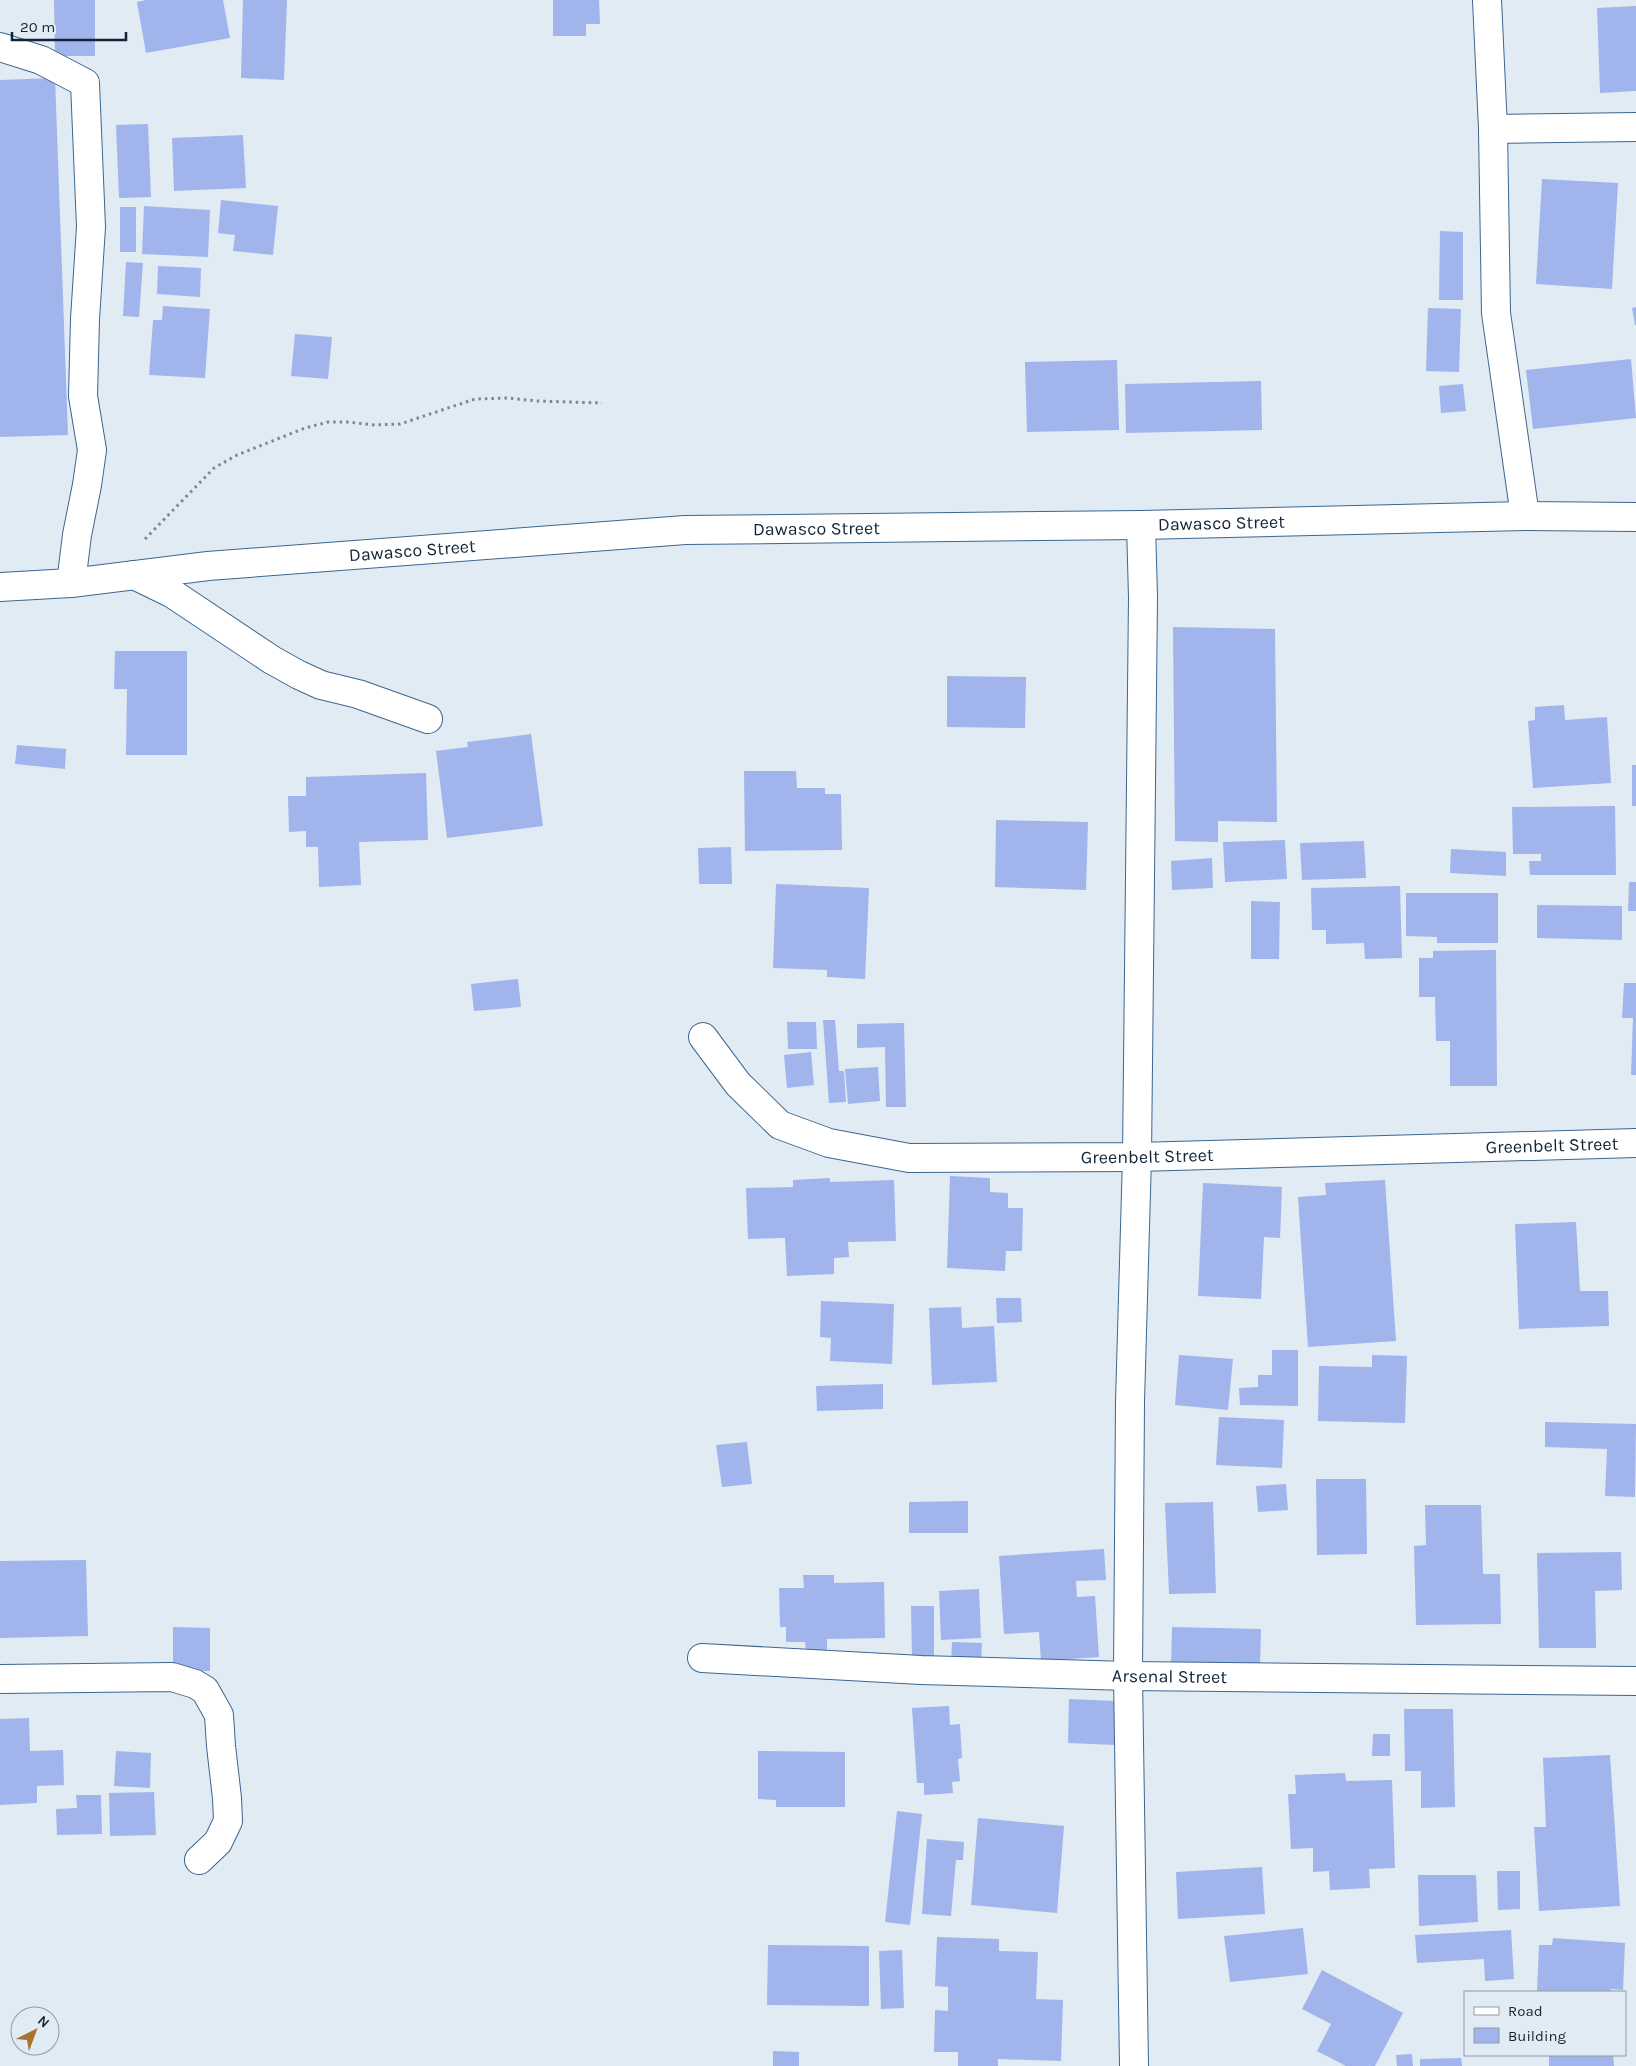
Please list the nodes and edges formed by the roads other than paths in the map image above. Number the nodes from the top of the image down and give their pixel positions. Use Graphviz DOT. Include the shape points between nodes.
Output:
graph roads {
  1 [pos="1487,0"];
  2 [pos="0,47"];
  3 [pos="1636,127"];
  4 [pos="1493,129"];
  5 [pos="1525,516"];
  6 [pos="1636,516"];
  7 [pos="1141,525"];
  8 [pos="123,576"];
  9 [pos="71,583"];
  10 [pos="0,587"];
  11 [pos="428,719"];
  12 [pos="703,1037"];
  13 [pos="1636,1143"];
  14 [pos="1137,1157"];
  15 [pos="702,1658"];
  16 [pos="1128,1676"];
  17 [pos="0,1678"];
  18 [pos="1636,1681"];
  19 [pos="199,1860"];
  20 [pos="1134,2066"];
  1 -- 4 [label="street"];
  2 -- 9 [label="street" via="40,60 86,83 91,226 83,396 92,450"];
  3 -- 4 [label="street"];
  4 -- 5 [label="street" via="1496,313"];
  5 -- 6 [label="street, Dawasco Street"];
  5 -- 7 [label="street, Dawasco Street"];
  7 -- 8 [label="street, Dawasco Street" via="685,530 208,566"];
  7 -- 14 [label="street"];
  8 -- 9 [label="street, Dawasco Street"];
  8 -- 11 [label="street" via="173,594 264,656 299,675"];
  9 -- 10 [label="street, Dawasco Street"];
  12 -- 14 [label="street, Greenbelt Street" via="738,1084 780,1125 829,1143 909,1158"];
  13 -- 14 [label="street, Greenbelt Street"];
  14 -- 16 [label="street" via="1130,1402"];
  15 -- 16 [label="street, Arsenal Street" via="921,1670"];
  16 -- 18 [label="street, Arsenal Street"];
  16 -- 20 [label="street"];
  17 -- 19 [label="street" via="172,1677 205,1690 220,1715 228,1820 218,1842"];
}
